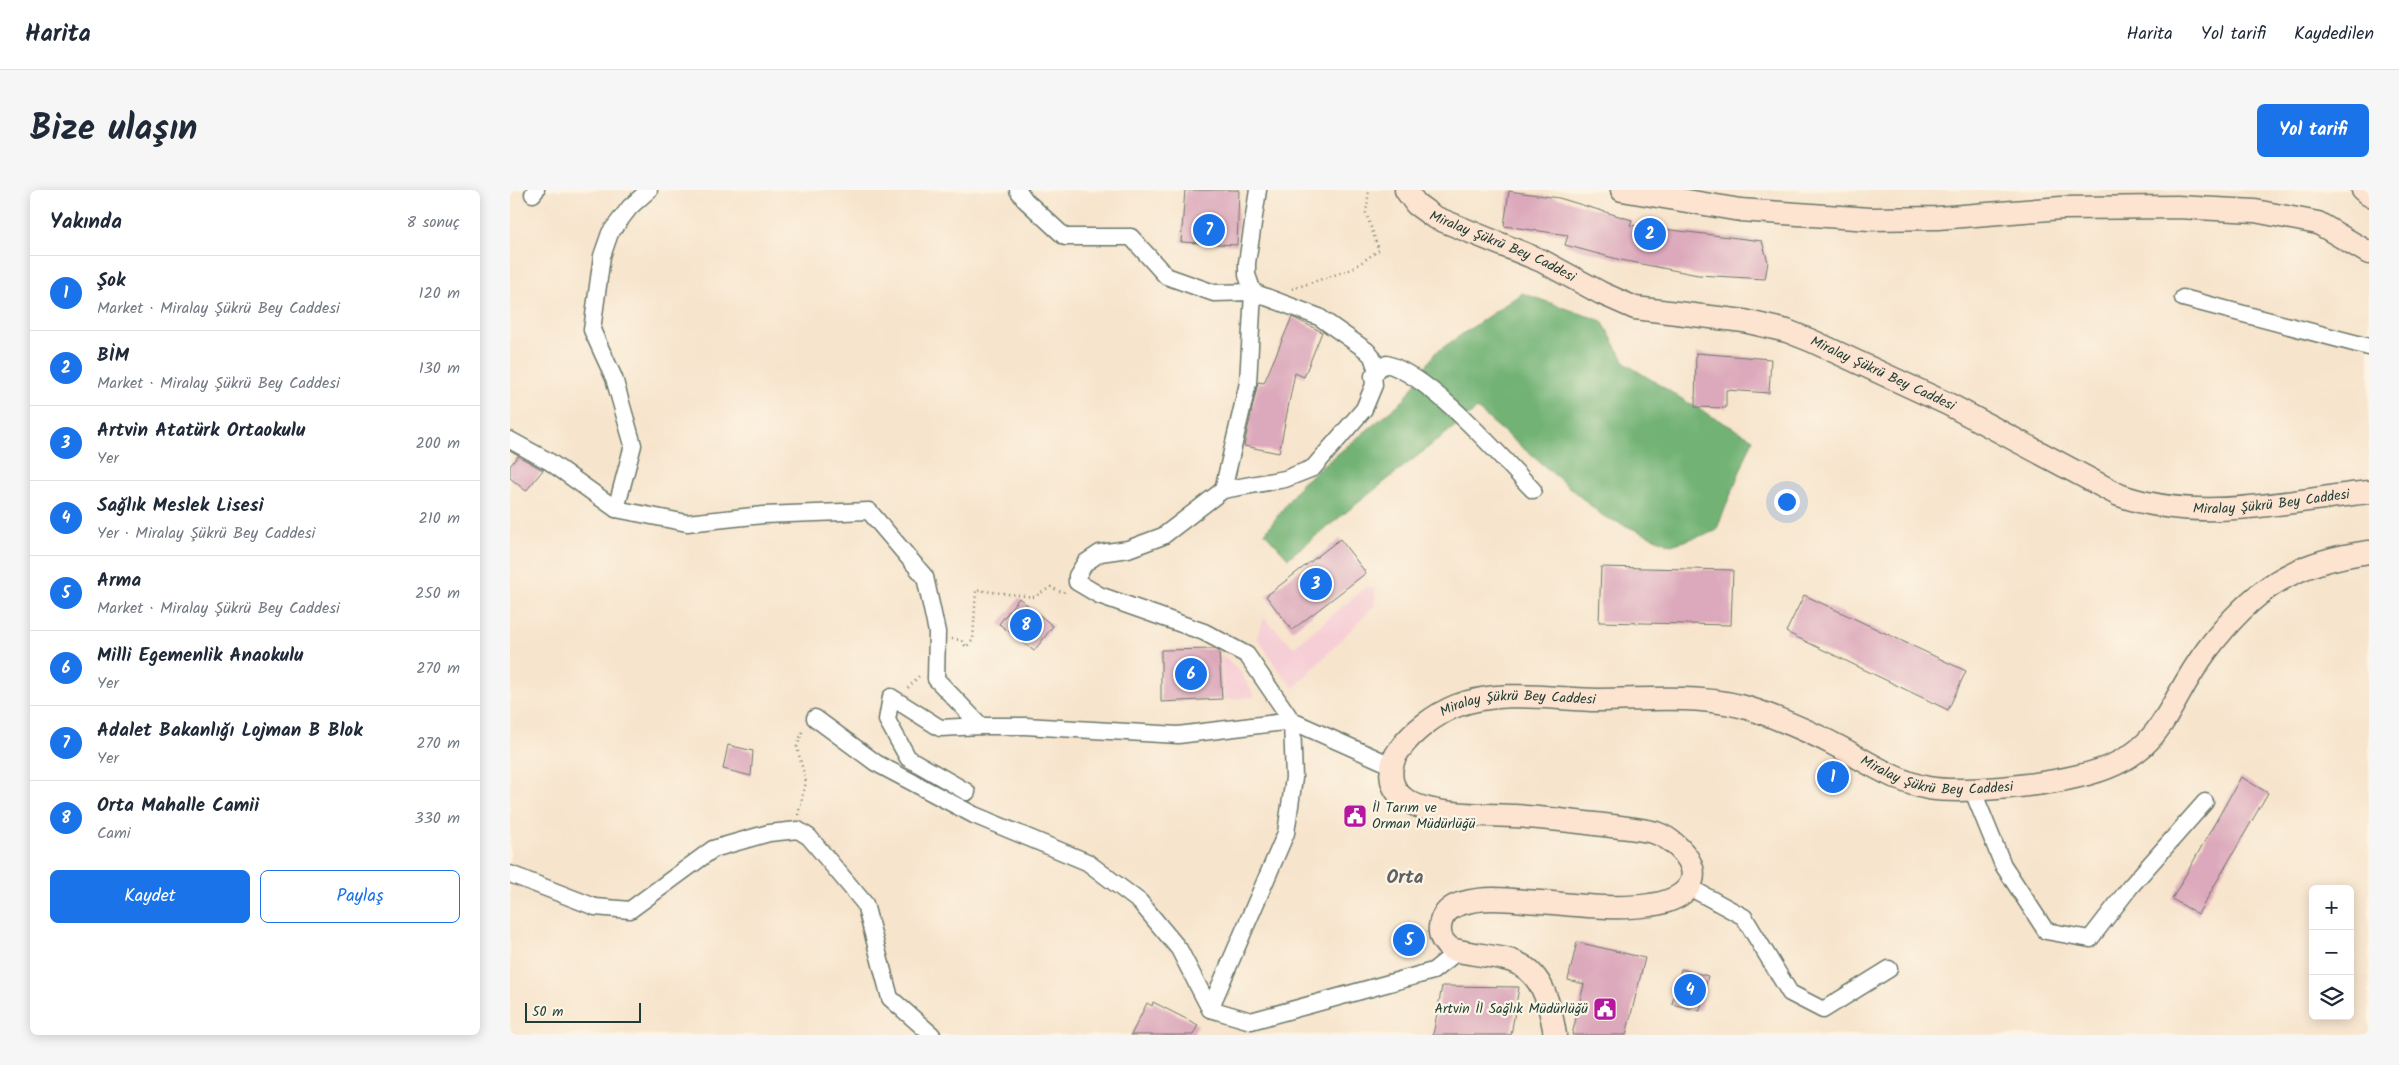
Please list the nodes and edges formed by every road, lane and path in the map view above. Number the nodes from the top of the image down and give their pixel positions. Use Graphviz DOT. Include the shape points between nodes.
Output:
graph roads {
  1 [pos="650,190"];
  2 [pos="1018,190"];
  3 [pos="1258,190"];
  4 [pos="1369,190"];
  5 [pos="1406,190"];
  6 [pos="1622,190"];
  7 [pos="2362,190"];
  8 [pos="2369,195"];
  9 [pos="2369,253"];
  10 [pos="1283,291"];
  11 [pos="1254,292"];
  12 [pos="2183,298"];
  13 [pos="2369,347"];
  14 [pos="1377,371"];
  15 [pos="510,440"];
  16 [pos="1223,490"];
  17 [pos="1533,490"];
  18 [pos="2369,492"];
  19 [pos="616,509"];
  20 [pos="2369,552"];
  21 [pos="1077,576"];
  22 [pos="937,649"];
  23 [pos="922,672"];
  24 [pos="897,701"];
  25 [pos="815,718"];
  26 [pos="1292,721"];
  27 [pos="981,726"];
  28 [pos="1391,765"];
  29 [pos="1972,789"];
  30 [pos="967,792"];
  31 [pos="2205,802"];
  32 [pos="798,830"];
  33 [pos="510,874"];
  34 [pos="1689,887"];
  35 [pos="1458,951"];
  36 [pos="1889,969"];
  37 [pos="1210,1009"];
  38 [pos="932,1035"];
  39 [pos="1555,1035"];
  1 -- 19 [label="street" via="630,207 610,233 602,256 592,330 614,378 633,445"];
  2 -- 11 [label="street" via="1065,237 1131,237 1166,276 1214,293"];
  3 -- 11 [label="street" via="1247,263 1247,275"];
  4 -- 10 [label="path" via="1366,213 1379,250 1352,269 1302,288"];
  5 -- 18 [label="main road, Miralay Şükrü Bey Caddesi" via="1416,204 1434,217 1542,261 1600,294 1635,308 1744,321 1787,331 1812,341 1950,405 2135,501 2197,509 2260,506"];
  6 -- 9 [label="main road" via="1740,210 1870,219 1938,218 2061,208 2255,210 2318,223"];
  7 -- 8 [label="main road"];
  11 -- 14 [label="street" via="1319,317 1366,350 1372,356"];
  11 -- 16 [label="street" via="1248,383"];
  12 -- 13 [label="street"];
  14 -- 16 [label="street" via="1364,410 1313,468 1285,479"];
  14 -- 17 [label="street" via="1387,364 1421,382 1466,421"];
  15 -- 19 [label="street" via="550,462"];
  16 -- 21 [label="street" via="1163,536 1128,549 1100,552 1085,562"];
  19 -- 22 [label="street" via="687,523 762,515 869,511 925,577 937,632"];
  20 -- 29 [label="main road, Miralay Şükrü Bey Caddesi" via="2330,558 2290,572 2273,583 2206,651 2160,726 2143,748 2131,757 2081,776"];
  21 -- 22 [label="path" via="1063,593 1051,587 1034,597 976,590 973,640 966,647 961,640 951,639"];
  21 -- 26 [label="street" via="1077,582 1099,594 1204,632 1247,655"];
  22 -- 27 [label="street" via="936,679"];
  23 -- 24 [label="path"];
  24 -- 27 [label="street" via="940,728"];
  24 -- 30 [label="street" via="891,697 887,720 908,758"];
  25 -- 32 [label="path" via="804,726 797,747 806,782 799,807"];
  25 -- 37 [label="street" via="876,764 974,815 1087,862 1140,902 1179,949"];
  26 -- 27 [label="street" via="1178,735"];
  26 -- 28 [label="street"];
  26 -- 37 [label="street" via="1294,778 1286,833"];
  28 -- 29 [label="main road, Miralay Şükrü Bey Caddesi" via="1400,748 1413,735 1441,713 1460,705 1502,697 1684,700 1729,702 1760,712 1811,733 1912,784"];
  28 -- 34 [label="main road" via="1391,778 1400,796 1430,809 1554,818 1660,834 1687,857 1693,869"];
  29 -- 31 [label="street" via="2004,865 2046,931 2090,939 2130,887"];
  32 -- 33 [label="street" via="769,833 713,849 630,910 594,907"];
  32 -- 38 [label="street" via="809,837 865,904 890,998"];
  34 -- 35 [label="main road" via="1681,896 1669,901 1635,906 1492,899 1463,903 1452,907 1440,922 1439,933 1444,943"];
  34 -- 36 [label="street" via="1744,917 1790,993 1823,1010"];
  35 -- 37 [label="street" via="1433,971 1251,1021"];
  35 -- 39 [label="main road" via="1505,958 1523,966 1537,979 1548,998"];
}
